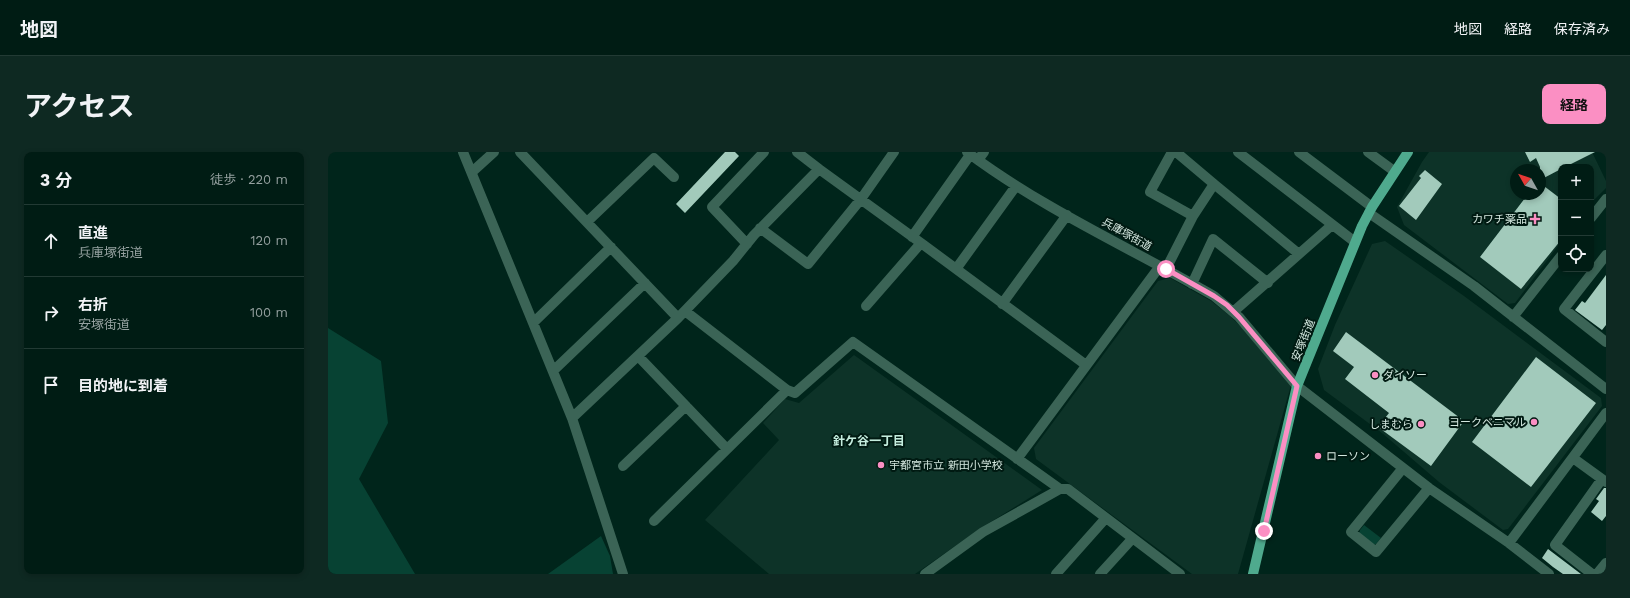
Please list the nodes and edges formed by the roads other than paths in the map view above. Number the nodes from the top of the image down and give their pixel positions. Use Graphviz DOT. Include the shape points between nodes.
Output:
graph roads {
  1 [pos="463,152"];
  2 [pos="494,152"];
  3 [pos="520,152"];
  4 [pos="764,152"];
  5 [pos="797,152"];
  6 [pos="894,152"];
  7 [pos="1172,152"];
  8 [pos="1176,152"];
  9 [pos="1299,152"];
  10 [pos="1368,152"];
  11 [pos="1408,152"];
  12 [pos="1242,153"];
  13 [pos="975,155"];
  14 [pos="819,169"];
  15 [pos="1394,171"];
  16 [pos="472,172"];
  17 [pos="674,177"];
  18 [pos="1214,184"];
  19 [pos="1016,186"];
  20 [pos="861,199"];
  21 [pos="1606,199"];
  22 [pos="1370,210"];
  23 [pos="1594,214"];
  24 [pos="1067,215"];
  25 [pos="1193,216"];
  26 [pos="587,222"];
  27 [pos="1332,224"];
  28 [pos="760,228"];
  29 [pos="916,240"];
  30 [pos="1355,242"];
  31 [pos="747,244"];
  32 [pos="611,247"];
  33 [pos="1299,254"];
  34 [pos="1606,254"];
  35 [pos="1558,260"];
  36 [pos="1163,268"];
  37 [pos="956,269"];
  38 [pos="1268,282"];
  39 [pos="645,283"];
  40 [pos="1192,284"];
  41 [pos="1002,304"];
  42 [pos="866,306"];
  43 [pos="1233,312"];
  44 [pos="682,314"];
  45 [pos="1513,316"];
  46 [pos="533,323"];
  47 [pos="1606,342"];
  48 [pos="638,356"];
  49 [pos="1086,366"];
  50 [pos="552,371"];
  51 [pos="1297,386"];
  52 [pos="1606,389"];
  53 [pos="787,390"];
  54 [pos="686,406"];
  55 [pos="1606,413"];
  56 [pos="572,418"];
  57 [pos="727,449"];
  58 [pos="1573,458"];
  59 [pos="1017,459"];
  60 [pos="623,466"];
  61 [pos="1403,468"];
  62 [pos="1604,480"];
  63 [pos="1429,488"];
  64 [pos="1060,489"];
  65 [pos="1105,519"];
  66 [pos="654,521"];
  67 [pos="1132,539"];
  68 [pos="1509,543"];
  69 [pos="1606,562"];
  70 [pos="1537,570"];
  71 [pos="623,574"];
  72 [pos="925,574"];
  73 [pos="1056,574"];
  74 [pos="1100,574"];
  75 [pos="1180,574"];
  76 [pos="1253,574"];
  77 [pos="1549,574"];
  78 [pos="1592,574"];
  79 [pos="1598,574"];
  1 -- 16 [label="street"];
  2 -- 16 [label="street"];
  3 -- 26 [label="street"];
  4 -- 31 [label="street" via="712,207"];
  5 -- 14 [label="street"];
  6 -- 20 [label="street"];
  7 -- 25 [label="street" via="1150,192"];
  8 -- 18 [label="street"];
  9 -- 22 [label="street"];
  10 -- 15 [label="street"];
  11 -- 15 [label="main road, 安塚街道"];
  12 -- 27 [label="street"];
  13 -- 19 [label="street, 兵庫塚街道"];
  13 -- 29 [label="street"];
  14 -- 20 [label="street"];
  14 -- 28 [label="street"];
  15 -- 22 [label="main road, 安塚街道"];
  16 -- 46 [label="street"];
  17 -- 26 [label="street" via="654,158"];
  18 -- 25 [label="street"];
  18 -- 33 [label="street"];
  19 -- 24 [label="street, 兵庫塚街道"];
  19 -- 37 [label="street"];
  20 -- 28 [label="street" via="808,264"];
  20 -- 29 [label="street"];
  21 -- 23 [label="street"];
  22 -- 30 [label="main road, 安塚街道"];
  22 -- 45 [label="street"];
  24 -- 36 [label="street, 兵庫塚街道"];
  24 -- 41 [label="street"];
  25 -- 36 [label="street"];
  26 -- 32 [label="street"];
  27 -- 30 [label="street"];
  27 -- 33 [label="street"];
  28 -- 31 [label="street"];
  29 -- 37 [label="street"];
  29 -- 42 [label="street"];
  30 -- 51 [label="main road, 安塚街道"];
  31 -- 44 [label="street"];
  32 -- 39 [label="street"];
  32 -- 46 [label="street"];
  33 -- 38 [label="street"];
  34 -- 47 [label="street" via="1564,310"];
  35 -- 45 [label="street"];
  36 -- 40 [label="street, 兵庫塚街道"];
  36 -- 49 [label="street"];
  37 -- 41 [label="street"];
  38 -- 40 [label="street" via="1214,239"];
  38 -- 43 [label="street"];
  39 -- 44 [label="street"];
  39 -- 50 [label="street"];
  40 -- 43 [label="street, 兵庫塚街道" via="1214,296"];
  41 -- 49 [label="street"];
  43 -- 51 [label="street, 兵庫塚街道"];
  44 -- 48 [label="street"];
  44 -- 53 [label="street"];
  45 -- 52 [label="street"];
  46 -- 50 [label="street"];
  48 -- 54 [label="street"];
  48 -- 56 [label="street"];
  49 -- 59 [label="street"];
  50 -- 56 [label="street"];
  51 -- 61 [label="street, 兵庫塚街道"];
  51 -- 76 [label="main road, 安塚街道"];
  53 -- 57 [label="street"];
  53 -- 59 [label="street" via="795,393 853,342"];
  54 -- 57 [label="street"];
  54 -- 60 [label="street"];
  55 -- 58 [label="street"];
  56 -- 71 [label="street"];
  57 -- 66 [label="street"];
  58 -- 62 [label="street"];
  58 -- 68 [label="street"];
  59 -- 64 [label="street"];
  61 -- 63 [label="street, 兵庫塚街道"];
  61 -- 63 [label="street" via="1351,532 1376,552"];
  62 -- 78 [label="street" via="1555,544"];
  63 -- 68 [label="street, 兵庫塚街道"];
  64 -- 65 [label="street" via="1068,489"];
  64 -- 72 [label="street" via="983,532"];
  65 -- 67 [label="street"];
  65 -- 73 [label="street"];
  67 -- 74 [label="street"];
  67 -- 75 [label="street"];
  68 -- 70 [label="street, 兵庫塚街道"];
  69 -- 79 [label="street"];
  70 -- 77 [label="street, 兵庫塚街道"];
}
